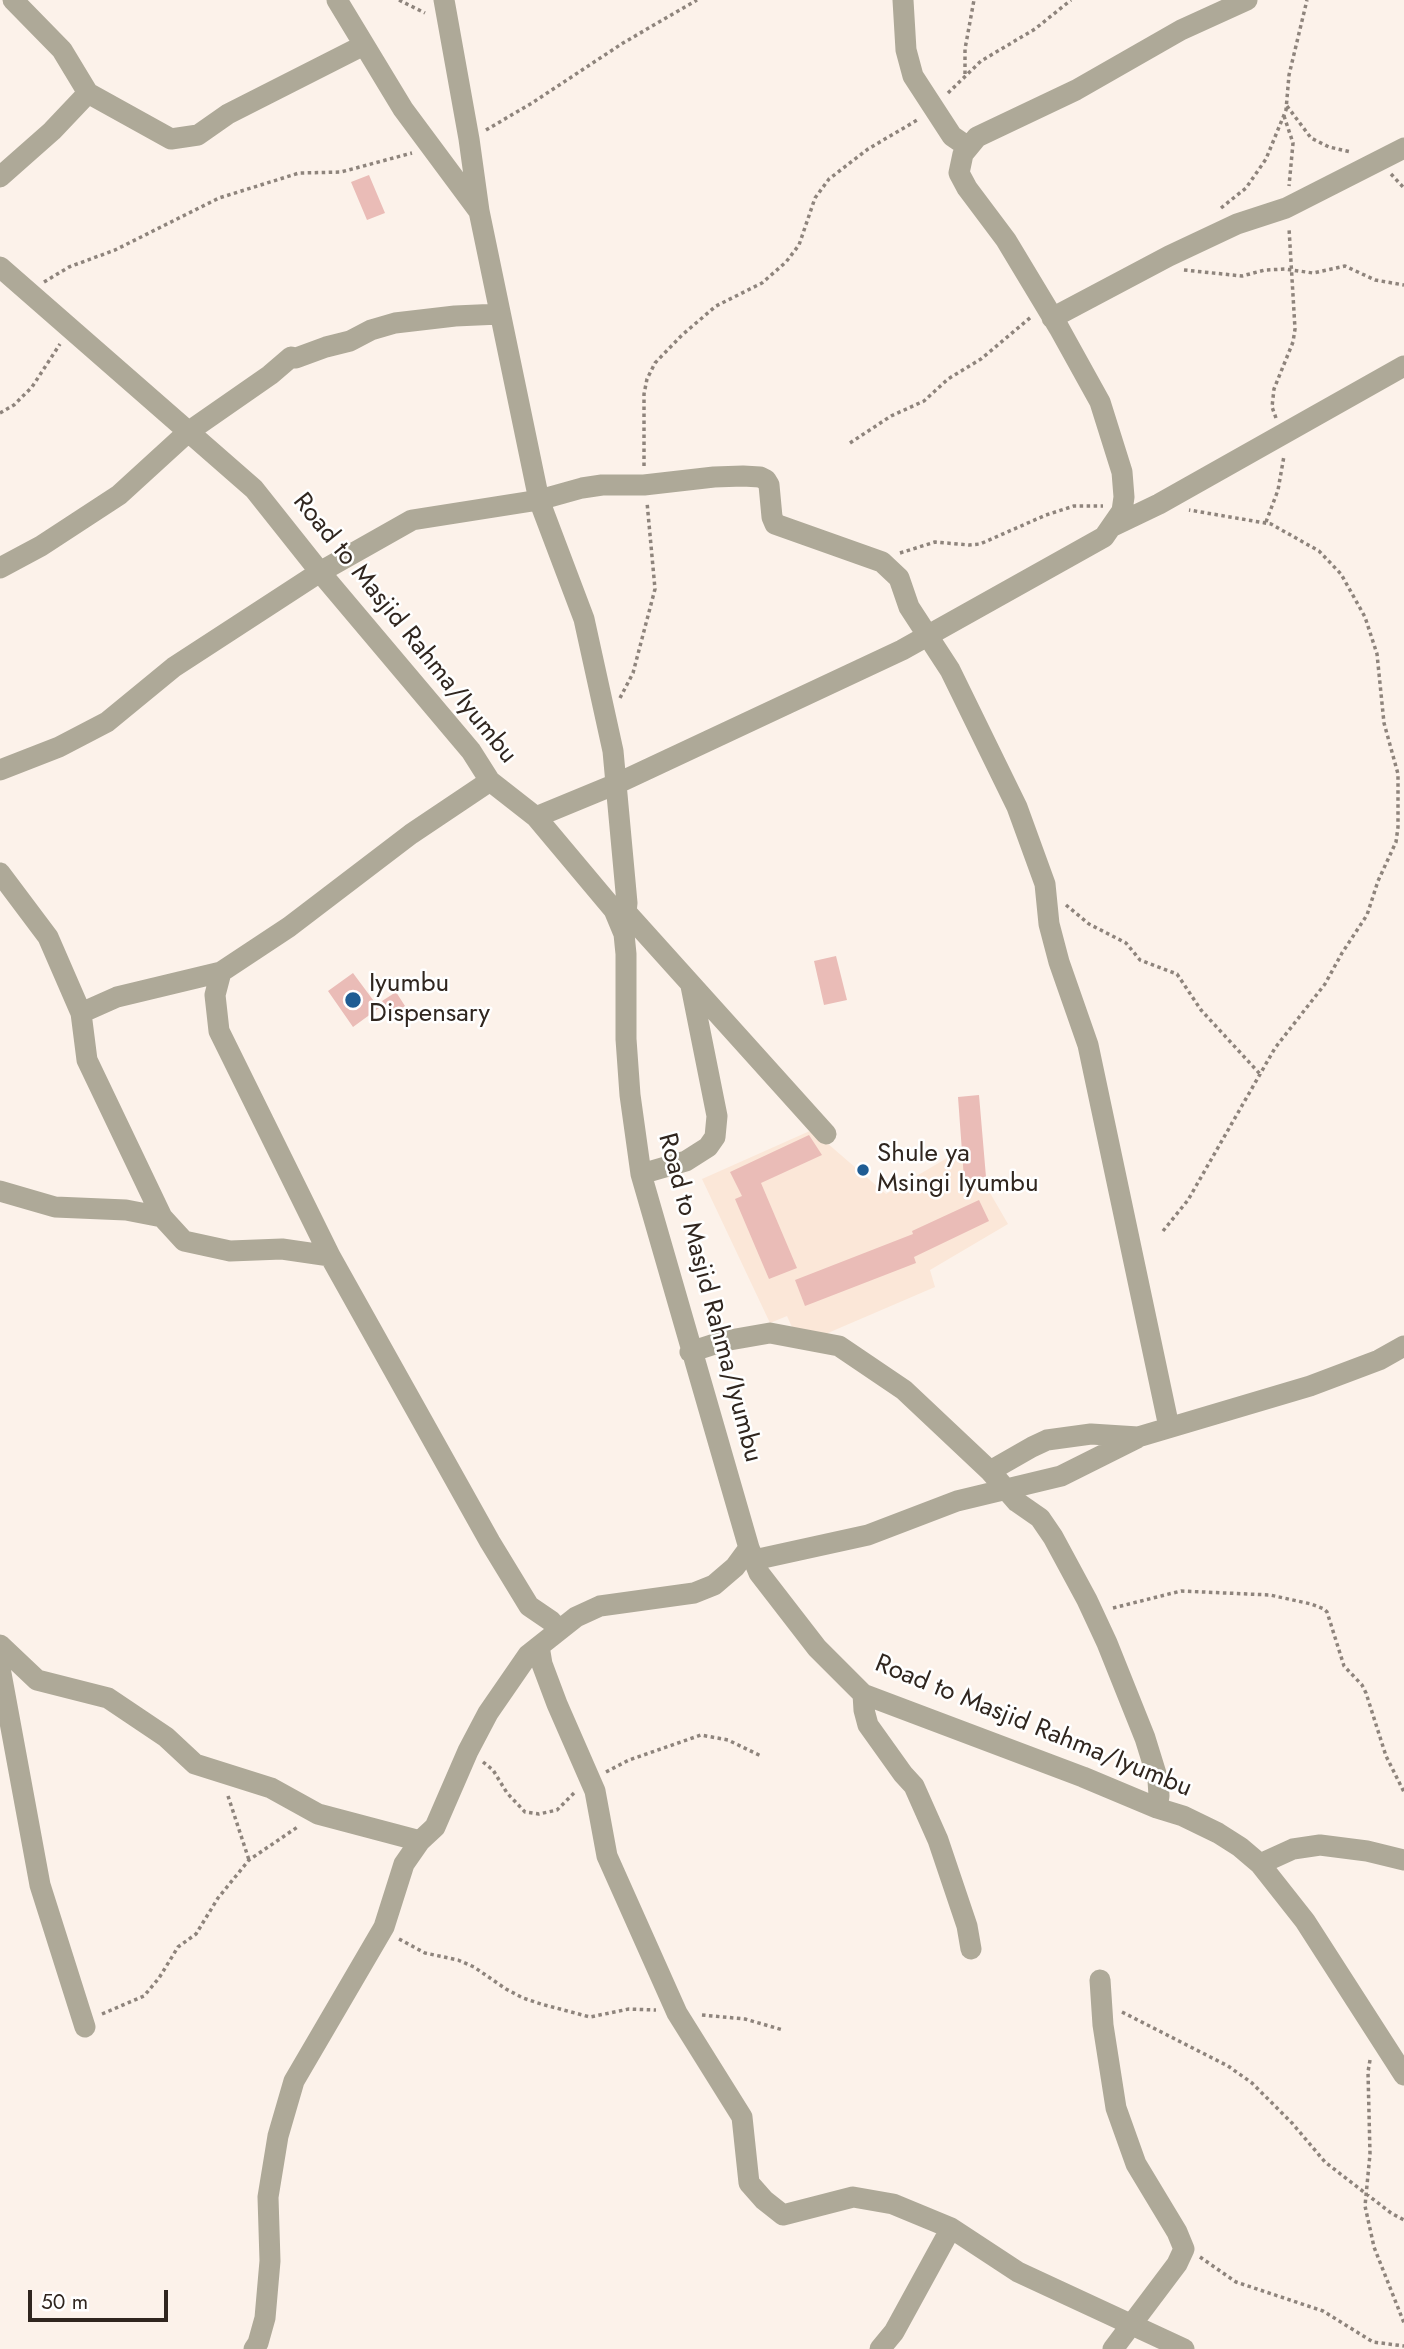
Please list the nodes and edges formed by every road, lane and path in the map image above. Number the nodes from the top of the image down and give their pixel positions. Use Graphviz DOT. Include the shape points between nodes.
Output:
graph roads {
  1 [pos="13,0"];
  2 [pos="337,0"];
  3 [pos="399,0"];
  4 [pos="444,0"];
  5 [pos="697,0"];
  6 [pos="903,0"];
  7 [pos="974,0"];
  8 [pos="1071,0"];
  9 [pos="1247,0"];
  10 [pos="1307,0"];
  11 [pos="448,24"];
  12 [pos="364,44"];
  13 [pos="965,76"];
  14 [pos="88,93"];
  15 [pos="1287,104"];
  16 [pos="932,108"];
  17 [pos="1283,116"];
  18 [pos="469,139"];
  19 [pos="968,147"];
  20 [pos="431,148"];
  21 [pos="1404,148"];
  22 [pos="1373,162"];
  23 [pos="0,177"];
  24 [pos="1404,188"];
  25 [pos="1286,208"];
  26 [pos="479,211"];
  27 [pos="1211,215"];
  28 [pos="1169,256"];
  29 [pos="0,267"];
  30 [pos="1291,271"];
  31 [pos="1404,285"];
  32 [pos="28,292"];
  33 [pos="1048,312"];
  34 [pos="500,314"];
  35 [pos="69,328"];
  36 [pos="1404,366"];
  37 [pos="0,413"];
  38 [pos="188,432"];
  39 [pos="1281,434"];
  40 [pos="850,443"];
  41 [pos="644,485"];
  42 [pos="539,500"];
  43 [pos="1159,504"];
  44 [pos="1116,519"];
  45 [pos="1266,522"];
  46 [pos="882,562"];
  47 [pos="0,568"];
  48 [pos="320,572"];
  49 [pos="928,637"];
  50 [pos="604,709"];
  51 [pos="0,771"];
  52 [pos="490,781"];
  53 [pos="616,784"];
  54 [pos="536,817"];
  55 [pos="0,873"];
  56 [pos="1045,884"];
  57 [pos="627,913"];
  58 [pos="624,934"];
  59 [pos="221,972"];
  60 [pos="691,984"];
  61 [pos="81,1013"];
  62 [pos="1260,1074"];
  63 [pos="826,1134"];
  64 [pos="641,1174"];
  65 [pos="0,1191"];
  66 [pos="162,1217"];
  67 [pos="1163,1231"];
  68 [pos="330,1256"];
  69 [pos="1404,1346"];
  70 [pos="690,1352"];
  71 [pos="1169,1427"];
  72 [pos="1138,1437"];
  73 [pos="990,1471"];
  74 [pos="1004,1488"];
  75 [pos="751,1554"];
  76 [pos="1094,1613"];
  77 [pos="559,1630"];
  78 [pos="0,1645"];
  79 [pos="539,1646"];
  80 [pos="0,1668"];
  81 [pos="863,1695"];
  82 [pos="221,1774"];
  83 [pos="1404,1792"];
  84 [pos="1157,1808"];
  85 [pos="318,1814"];
  86 [pos="420,1842"];
  87 [pos="1402,1857"];
  88 [pos="249,1860"];
  89 [pos="1260,1864"];
  90 [pos="384,1927"];
  91 [pos="971,1949"];
  92 [pos="1101,1989"];
  93 [pos="677,2012"];
  94 [pos="85,2027"];
  95 [pos="783,2030"];
  96 [pos="1382,2040"];
  97 [pos="1404,2075"];
  98 [pos="1364,2193"];
  99 [pos="1404,2220"];
  100 [pos="951,2228"];
  101 [pos="1182,2242"];
  102 [pos="1131,2323"];
  103 [pos="1404,2323"];
  104 [pos="1404,2346"];
  105 [pos="254,2349"];
  106 [pos="880,2349"];
  107 [pos="1113,2349"];
  108 [pos="1184,2349"];
  1 -- 14 [label="street" via="62,50"];
  2 -- 12 [label="street"];
  3 -- 11 [label="path"];
  4 -- 11 [label="street"];
  5 -- 18 [label="path"];
  6 -- 16 [label="street" via="906,50 913,76"];
  7 -- 13 [label="path"];
  8 -- 13 [label="path"];
  9 -- 19 [label="street" via="977,137"];
  10 -- 15 [label="path" via="1289,75"];
  11 -- 18 [label="street"];
  12 -- 14 [label="street" via="228,114 198,135 171,139"];
  12 -- 20 [label="street"];
  13 -- 16 [label="path"];
  14 -- 23 [label="street"];
  15 -- 17 [label="path"];
  15 -- 22 [label="path" via="1311,138"];
  16 -- 19 [label="street" via="951,135"];
  16 -- 41 [label="path" via="829,179 815,198 799,245 786,262 762,283 716,306 655,363 644,394"];
  17 -- 25 [label="path" via="1293,143"];
  17 -- 27 [label="path" via="1257,176"];
  18 -- 26 [label="street"];
  19 -- 33 [label="street" via="960,173 967,188 1006,240"];
  20 -- 26 [label="street"];
  20 -- 32 [label="path" via="341,172 299,173 219,198 115,250 69,267"];
  21 -- 22 [label="street"];
  22 -- 24 [label="path"];
  22 -- 25 [label="street"];
  25 -- 28 [label="street" via="1237,224"];
  25 -- 30 [label="path"];
  26 -- 34 [label="street"];
  28 -- 30 [label="path" via="1191,272 1242,276 1265,270"];
  28 -- 33 [label="street"];
  29 -- 32 [label="street, Road to Masjid Rahma/Iyumbu"];
  30 -- 31 [label="path" via="1312,273 1345,266"];
  30 -- 39 [label="path" via="1295,329 1272,399"];
  32 -- 35 [label="street, Road to Masjid Rahma/Iyumbu"];
  33 -- 40 [label="path" via="948,379 924,401"];
  33 -- 44 [label="street" via="1100,402 1122,472 1124,497"];
  34 -- 38 [label="street" via="395,323 290,357"];
  34 -- 42 [label="street"];
  35 -- 37 [label="path" via="32,387"];
  35 -- 38 [label="street, Road to Masjid Rahma/Iyumbu"];
  36 -- 39 [label="street"];
  38 -- 47 [label="street" via="119,495"];
  38 -- 48 [label="street, Road to Masjid Rahma/Iyumbu" via="254,489"];
  39 -- 43 [label="street"];
  39 -- 45 [label="path" via="1285,449 1278,490"];
  41 -- 42 [label="street" via="592,486"];
  41 -- 46 [label="street" via="760,477 768,482 775,524"];
  41 -- 50 [label="path" via="655,589 633,673 622,696"];
  42 -- 48 [label="street" via="412,520"];
  42 -- 50 [label="street" via="584,619"];
  43 -- 44 [label="street"];
  43 -- 45 [label="path"];
  44 -- 46 [label="path" via="1090,505 1074,506 980,544 930,543"];
  44 -- 49 [label="street" via="1104,537"];
  45 -- 62 [label="path" via="1319,551 1341,574 1362,610 1377,654 1384,723 1398,774 1398,827 1367,915 1325,984"];
  46 -- 49 [label="street" via="899,578 909,607"];
  48 -- 51 [label="street" via="174,667 107,722"];
  48 -- 52 [label="street, Road to Masjid Rahma/Iyumbu" via="471,751"];
  49 -- 53 [label="street"];
  49 -- 56 [label="street" via="950,670 1017,807"];
  50 -- 53 [label="street"];
  52 -- 54 [label="street, Road to Masjid Rahma/Iyumbu"];
  52 -- 59 [label="street"];
  53 -- 54 [label="street"];
  53 -- 57 [label="street"];
  54 -- 58 [label="street, Road to Masjid Rahma/Iyumbu" via="608,902"];
  55 -- 61 [label="street" via="48,937"];
  56 -- 62 [label="path" via="1089,924 1126,943 1140,960 1177,974 1195,1004"];
  56 -- 71 [label="street" via="1059,962 1088,1045"];
  57 -- 58 [label="street"];
  57 -- 60 [label="street"];
  58 -- 64 [label="street, Road to Masjid Rahma/Iyumbu" via="630,1095"];
  59 -- 61 [label="street" via="117,997"];
  59 -- 68 [label="street" via="215,995 219,1031"];
  60 -- 63 [label="street"];
  60 -- 64 [label="street" via="717,1116 715,1137 686,1161"];
  61 -- 66 [label="street" via="87,1060"];
  62 -- 67 [label="path" via="1188,1199"];
  64 -- 70 [label="street, Road to Masjid Rahma/Iyumbu"];
  65 -- 66 [label="street" via="55,1207 126,1210"];
  66 -- 68 [label="street" via="184,1241 230,1251 282,1249"];
  68 -- 77 [label="street" via="529,1606"];
  69 -- 71 [label="street" via="1310,1386"];
  70 -- 73 [label="street" via="770,1333 839,1346 904,1390"];
  70 -- 75 [label="street, Road to Masjid Rahma/Iyumbu"];
  71 -- 72 [label="street"];
  72 -- 73 [label="street" via="1091,1434 1047,1440"];
  72 -- 74 [label="street" via="1061,1476"];
  73 -- 74 [label="street"];
  74 -- 75 [label="street" via="868,1535"];
  74 -- 76 [label="street" via="1046,1526"];
  75 -- 77 [label="street" via="714,1585 600,1606"];
  75 -- 81 [label="street, Road to Masjid Rahma/Iyumbu" via="759,1573 817,1648"];
  76 -- 83 [label="path" via="1181,1591 1270,1595 1324,1609 1344,1666 1366,1693 1386,1756"];
  76 -- 84 [label="street" via="1155,1769 1160,1790"];
  77 -- 79 [label="street"];
  78 -- 82 [label="street" via="37,1680 108,1698 166,1737 195,1764"];
  79 -- 86 [label="street" via="488,1713 442,1815"];
  79 -- 93 [label="street" via="557,1704 594,1791 607,1856"];
  80 -- 94 [label="street" via="40,1885"];
  81 -- 84 [label="street, Road to Masjid Rahma/Iyumbu"];
  81 -- 91 [label="street" via="868,1725 914,1786 938,1840"];
  82 -- 85 [label="street" via="271,1788"];
  82 -- 88 [label="path"];
  84 -- 89 [label="street, Road to Masjid Rahma/Iyumbu" via="1218,1833"];
  85 -- 86 [label="street"];
  85 -- 88 [label="path"];
  86 -- 90 [label="street" via="401,1870"];
  87 -- 89 [label="street" via="1320,1845 1293,1849"];
  88 -- 94 [label="path" via="144,1996 106,2012"];
  89 -- 96 [label="street, Road to Masjid Rahma/Iyumbu" via="1305,1921"];
  90 -- 93 [label="path" via="403,1943 474,1967 541,2004 590,2017 629,2009"];
  90 -- 105 [label="street" via="294,2081 278,2136 268,2197 270,2262 265,2318"];
  92 -- 98 [label="path" via="1151,2027 1252,2083 1325,2162"];
  92 -- 101 [label="street" via="1116,2108 1144,2181"];
  93 -- 95 [label="path" via="745,2019"];
  93 -- 100 [label="street" via="742,2117 749,2183 773,2208 783,2215 853,2197 893,2204"];
  96 -- 97 [label="street, Road to Masjid Rahma/Iyumbu"];
  96 -- 98 [label="path" via="1368,2072 1371,2134"];
  98 -- 99 [label="path"];
  98 -- 103 [label="path" via="1371,2237"];
  100 -- 102 [label="street" via="1018,2272"];
  100 -- 106 [label="street" via="894,2333"];
  101 -- 102 [label="street" via="1177,2264"];
  101 -- 104 [label="path" via="1236,2282 1323,2311 1373,2342"];
  102 -- 107 [label="street"];
  102 -- 108 [label="street"];
}
